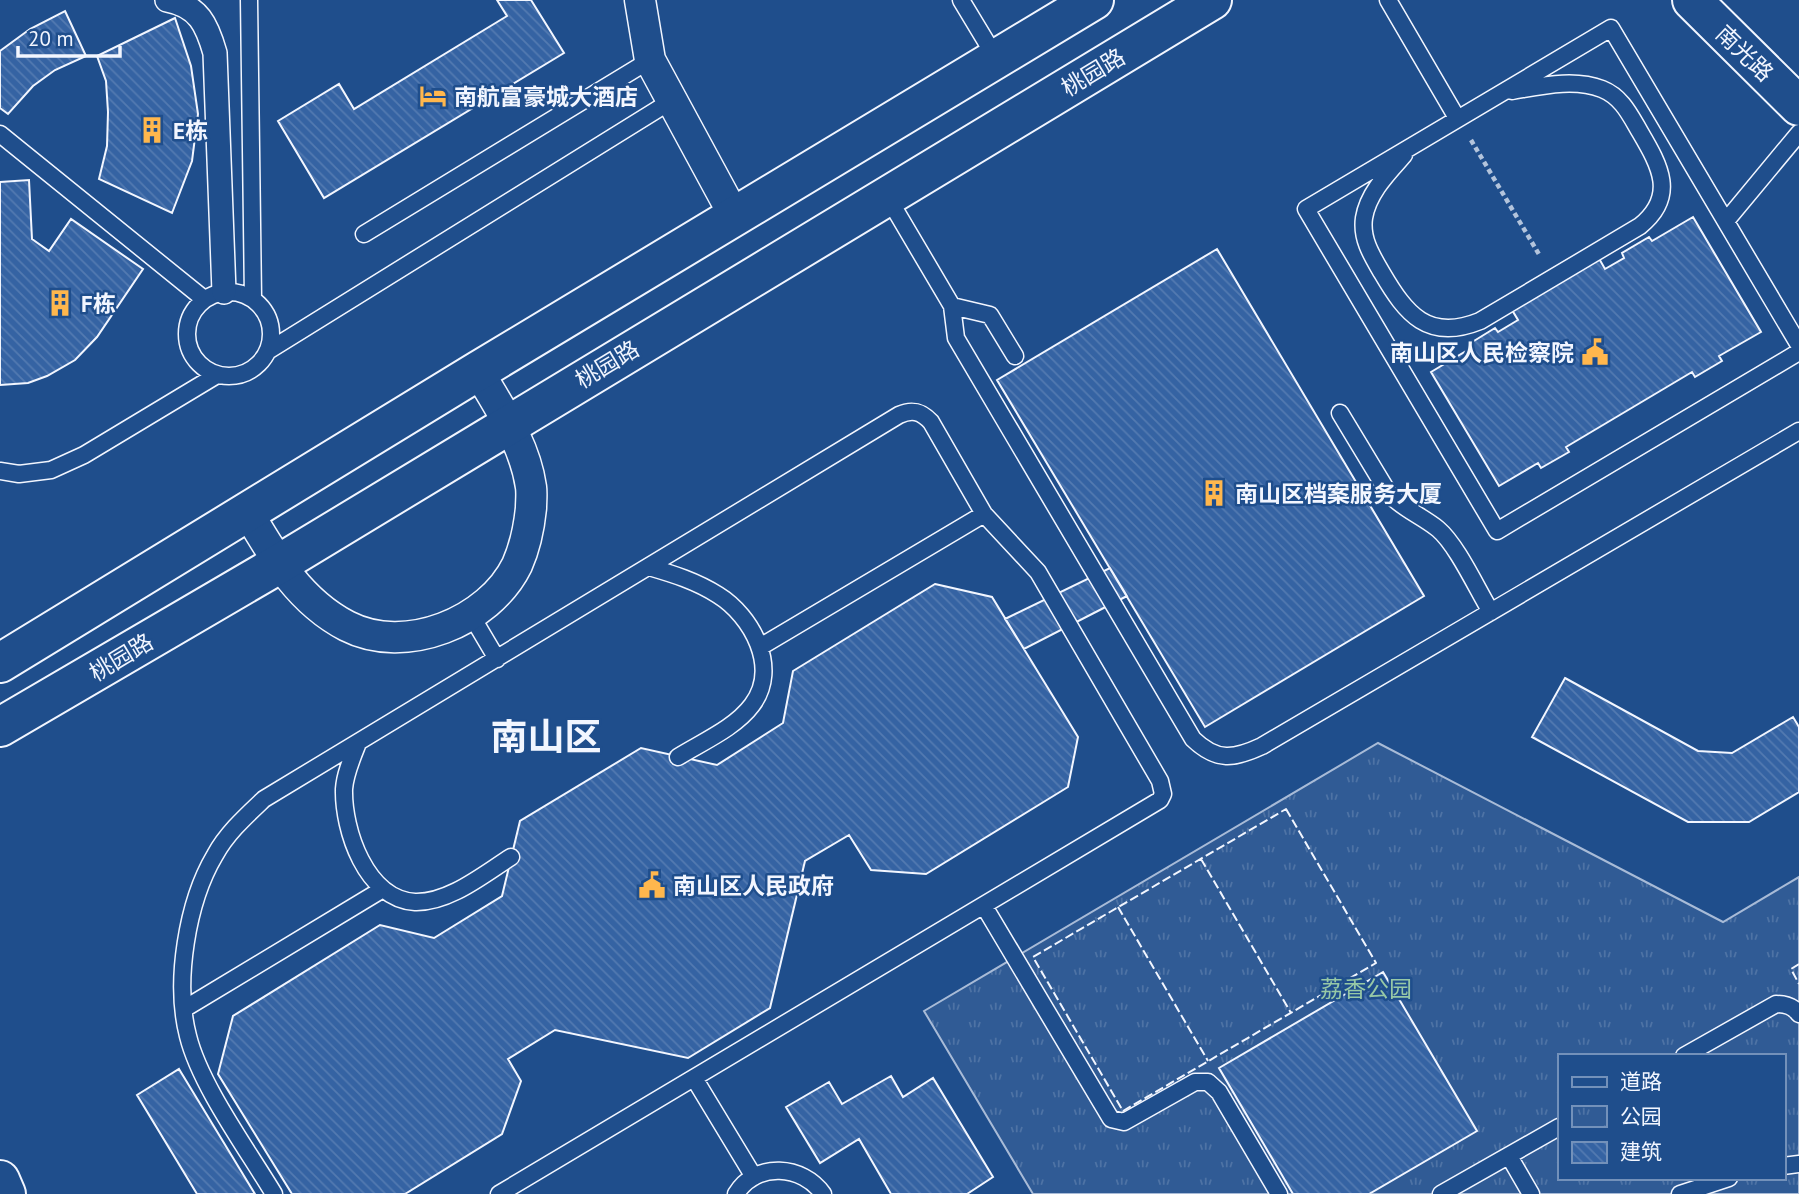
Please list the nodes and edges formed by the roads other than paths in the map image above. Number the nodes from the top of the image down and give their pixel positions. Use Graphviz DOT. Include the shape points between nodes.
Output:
graph roads {
  1 [pos="167,0"];
  2 [pos="249,0"];
  3 [pos="640,0"];
  4 [pos="961,0"];
  5 [pos="1094,0"];
  6 [pos="1212,0"];
  7 [pos="1388,0"];
  8 [pos="1692,0"];
  9 [pos="996,58"];
  10 [pos="650,60"];
  11 [pos="1500,93"];
  12 [pos="671,101"];
  13 [pos="1799,106"];
  14 [pos="1458,118"];
  15 [pos="1799,133"];
  16 [pos="0,134"];
  17 [pos="1415,143"];
  18 [pos="887,196"];
  19 [pos="735,218"];
  20 [pos="1726,221"];
  21 [pos="364,234"];
  22 [pos="214,295"];
  23 [pos="253,299"];
  24 [pos="952,306"];
  25 [pos="1799,345"];
  26 [pos="268,351"];
  27 [pos="1799,352"];
  28 [pos="1015,356"];
  29 [pos="478,371"];
  30 [pos="217,375"];
  31 [pos="1340,413"];
  32 [pos="508,424"];
  33 [pos="1799,431"];
  34 [pos="0,471"];
  35 [pos="247,511"];
  36 [pos="984,514"];
  37 [pos="279,564"];
  38 [pos="649,567"];
  39 [pos="1491,612"];
  40 [pos="471,615"];
  41 [pos="68,621"];
  42 [pos="0,643"];
  43 [pos="760,646"];
  44 [pos="497,659"];
  45 [pos="0,663"];
  46 [pos="68,688"];
  47 [pos="0,727"];
  48 [pos="358,743"];
  49 [pos="0,747"];
  50 [pos="678,757"];
  51 [pos="511,857"];
  52 [pos="383,889"];
  53 [pos="984,906"];
  54 [pos="184,1009"];
  55 [pos="1799,1014"];
  56 [pos="1688,1054"];
  57 [pos="694,1077"];
  58 [pos="1558,1128"];
  59 [pos="1509,1156"];
  60 [pos="754,1177"];
  61 [pos="0,1180"];
  62 [pos="1723,1180"];
  63 [pos="6,1194"];
  64 [pos="274,1194"];
  65 [pos="499,1194"];
  66 [pos="736,1194"];
  67 [pos="823,1194"];
  68 [pos="1279,1194"];
  69 [pos="1441,1194"];
  70 [pos="1531,1194"];
  71 [pos="1680,1194"];
  1 -- 22 [label="street" via="197,13 215,53"];
  2 -- 23 [label="lane"];
  3 -- 10 [label="street"];
  4 -- 9 [label="lane"];
  5 -- 9 [label="main road"];
  6 -- 18 [label="main road, 桃园路"];
  7 -- 14 [label="lane"];
  8 -- 13 [label="main road, 南光路"];
  9 -- 19 [label="main road"];
  10 -- 12 [label="street"];
  10 -- 21 [label="lane"];
  11 -- 14 [label="lane"];
  11 -- 17 [label="lane" via="1565,83 1613,94 1624,104 1658,163 1662,193 1651,217 1480,321 1451,329 1436,327 1399,303 1364,233 1368,204 1378,186"];
  11 -- 20 [label="lane" via="1611,28"];
  12 -- 19 [label="street"];
  12 -- 26 [label="lane"];
  14 -- 17 [label="lane"];
  15 -- 20 [label="lane"];
  16 -- 22 [label="lane"];
  17 -- 27 [label="lane" via="1306,209 1497,531"];
  18 -- 24 [label="lane"];
  18 -- 32 [label="main road, 桃园路"];
  19 -- 29 [label="main road"];
  20 -- 25 [label="lane"];
  22 -- 23 [label="lane" via="238,293"];
  22 -- 30 [label="lane" via="194,310 186,335 195,361"];
  23 -- 26 [label="lane" via="271,324"];
  24 -- 28 [label="lane" via="990,315"];
  24 -- 39 [label="lane" via="956,338 1193,739 1204,749 1230,756 1254,750"];
  26 -- 30 [label="lane" via="250,371 234,377"];
  29 -- 32 [label="street"];
  29 -- 35 [label="main road"];
  30 -- 34 [label="lane" via="51,470"];
  31 -- 39 [label="lane" via="1389,494 1445,536"];
  32 -- 37 [label="main road, 桃园路"];
  32 -- 40 [label="street" via="522,451 532,488 529,530 516,566 500,590"];
  33 -- 39 [label="lane"];
  35 -- 37 [label="street"];
  35 -- 41 [label="main road"];
  36 -- 38 [label="lane" via="931,422 908,411"];
  36 -- 43 [label="lane"];
  36 -- 53 [label="lane" via="1038,572 1160,781 1163,794 1154,804"];
  37 -- 40 [label="street" via="299,590 350,628 411,637"];
  37 -- 46 [label="main road, 桃园路"];
  38 -- 43 [label="lane" via="721,597 738,612"];
  38 -- 44 [label="lane"];
  40 -- 44 [label="lane"];
  41 -- 42 [label="main road"];
  41 -- 45 [label="main road"];
  43 -- 50 [label="lane" via="762,684 753,704 737,721"];
  44 -- 48 [label="lane"];
  46 -- 47 [label="main road, 桃园路"];
  46 -- 49 [label="main road"];
  48 -- 52 [label="lane" via="344,788 346,813 360,857"];
  48 -- 54 [label="lane" via="264,799 216,853 202,880 190,922"];
  51 -- 52 [label="lane" via="433,900 415,902"];
  52 -- 54 [label="lane"];
  53 -- 57 [label="lane"];
  53 -- 68 [label="lane" via="1111,1119 1124,1122 1195,1082 1208,1082 1219,1091"];
  54 -- 64 [label="lane" via="188,1035 207,1083"];
  55 -- 56 [label="lane" via="1785,1004 1776,1004"];
  57 -- 60 [label="lane"];
  57 -- 65 [label="lane"];
  58 -- 59 [label="lane"];
  59 -- 69 [label="lane"];
  59 -- 70 [label="lane"];
  60 -- 66 [label="lane"];
  60 -- 67 [label="lane" via="788,1171 806,1177"];
  61 -- 63 [label="main road"];
  62 -- 71 [label="lane"];
}
